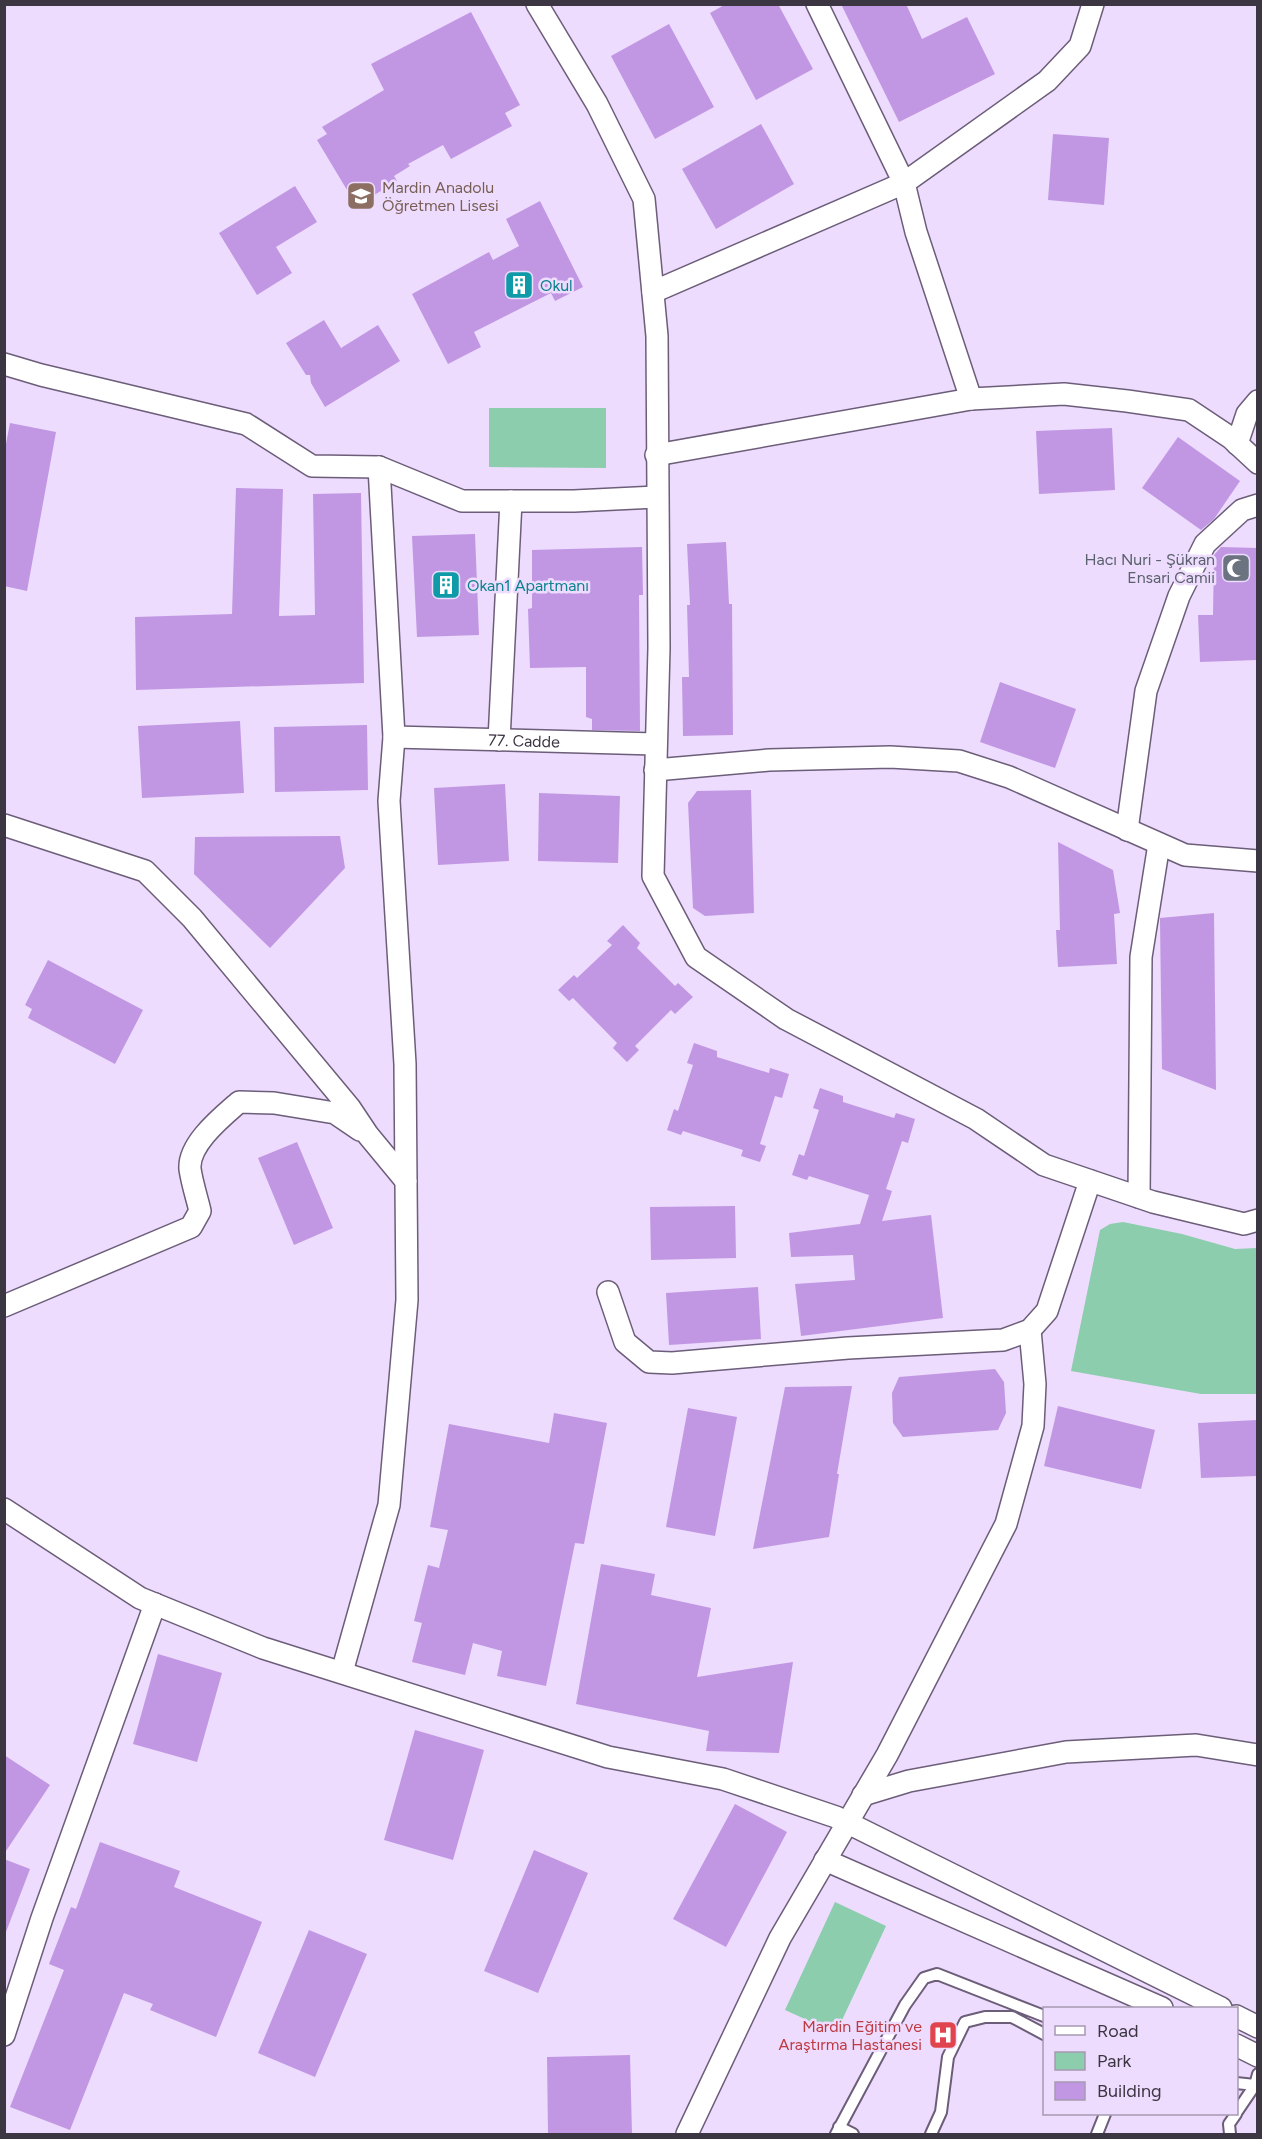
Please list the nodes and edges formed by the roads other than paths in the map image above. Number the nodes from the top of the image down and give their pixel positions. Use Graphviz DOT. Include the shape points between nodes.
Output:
graph roads {
  1 [pos="537,4"];
  2 [pos="817,4"];
  3 [pos="1093,4"];
  4 [pos="904,183"];
  5 [pos="653,292"];
  6 [pos="4,364"];
  7 [pos="971,399"];
  8 [pos="1257,401"];
  9 [pos="1237,444"];
  10 [pos="656,455"];
  11 [pos="1257,463"];
  12 [pos="379,467"];
  13 [pos="656,497"];
  14 [pos="511,501"];
  15 [pos="1257,505"];
  16 [pos="394,737"];
  17 [pos="499,740"];
  18 [pos="655,744"];
  19 [pos="655,770"];
  20 [pos="4,825"];
  21 [pos="1127,830"];
  22 [pos="1159,844"];
  23 [pos="1257,861"];
  24 [pos="368,1135"];
  25 [pos="406,1181"];
  26 [pos="1090,1181"];
  27 [pos="1139,1197"];
  28 [pos="1257,1220"];
  29 [pos="608,1292"];
  30 [pos="4,1306"];
  31 [pos="1030,1330"];
  32 [pos="4,1509"];
  33 [pos="155,1604"];
  34 [pos="342,1672"];
  35 [pos="1257,1755"];
  36 [pos="863,1795"];
  37 [pos="847,1822"];
  38 [pos="825,1860"];
  39 [pos="1160,2007"];
  40 [pos="1219,2007"];
  41 [pos="1043,2016"];
  42 [pos="1238,2017"];
  43 [pos="1257,2027"];
  44 [pos="1043,2034"];
  45 [pos="4,2035"];
  46 [pos="1238,2046"];
  47 [pos="1257,2056"];
  48 [pos="1256,2080"];
  49 [pos="1238,2083"];
  50 [pos="1238,2110"];
  51 [pos="1105,2115"];
  52 [pos="1235,2115"];
  53 [pos="837,2131"];
  54 [pos="687,2134"];
  55 [pos="853,2134"];
  56 [pos="932,2134"];
  57 [pos="1096,2134"];
  58 [pos="1230,2134"];
  1 -- 5 [label="street" via="597,104 644,199"];
  2 -- 4 [label="street"];
  3 -- 4 [label="street" via="1080,46 1047,81"];
  4 -- 5 [label="street"];
  4 -- 7 [label="street" via="916,232"];
  5 -- 10 [label="street" via="657,336"];
  6 -- 12 [label="street" via="246,424 312,466"];
  7 -- 9 [label="street" via="1064,394 1189,410"];
  7 -- 10 [label="street"];
  8 -- 9 [label="street" via="1247,414"];
  9 -- 11 [label="street"];
  10 -- 13 [label="street"];
  12 -- 14 [label="street" via="462,501"];
  12 -- 16 [label="street"];
  13 -- 14 [label="street"];
  13 -- 18 [label="street" via="659,648"];
  14 -- 17 [label="street"];
  15 -- 21 [label="street" via="1242,510 1205,544 1179,596 1146,691"];
  16 -- 17 [label="street, 77. Cadde"];
  16 -- 25 [label="street" via="389,801 405,1064"];
  17 -- 18 [label="street, 77. Cadde"];
  18 -- 19 [label="street"];
  19 -- 21 [label="street" via="769,760 890,757 959,761 1009,777"];
  19 -- 26 [label="street" via="653,876 696,957 786,1019 976,1119 1044,1165"];
  20 -- 24 [label="street" via="145,871 192,918 350,1108"];
  21 -- 22 [label="street"];
  22 -- 23 [label="street" via="1185,855"];
  22 -- 27 [label="street" via="1141,957"];
  24 -- 25 [label="street"];
  24 -- 30 [label="street" via="335,1113 239,1102 196,1146 190,1167 200,1211 191,1227"];
  25 -- 34 [label="street" via="407,1300 389,1505"];
  26 -- 27 [label="street"];
  26 -- 31 [label="street" via="1047,1311"];
  27 -- 28 [label="street" via="1244,1224"];
  29 -- 31 [label="street" via="625,1342 649,1362 1003,1340"];
  31 -- 36 [label="street" via="1035,1384 1033,1426 1006,1524"];
  32 -- 33 [label="street"];
  33 -- 34 [label="street" via="262,1648"];
  33 -- 45 [label="street"];
  34 -- 37 [label="street" via="608,1757 723,1779"];
  35 -- 36 [label="street" via="1196,1745 1066,1752 909,1781"];
  36 -- 37 [label="street"];
  37 -- 38 [label="street"];
  37 -- 40 [label="street"];
  38 -- 39 [label="street"];
  38 -- 54 [label="street" via="780,1938"];
  41 -- 53 [label="lane" via="937,1974 924,1978 905,2005"];
  42 -- 43 [label="street"];
  44 -- 56 [label="lane" via="1012,2018 985,2017 965,2022 948,2057 941,2112"];
  46 -- 47 [label="street"];
  48 -- 49 [label="lane"];
  48 -- 50 [label="lane"];
  51 -- 57 [label="lane"];
  52 -- 58 [label="lane"];
  53 -- 55 [label="lane"];
}
